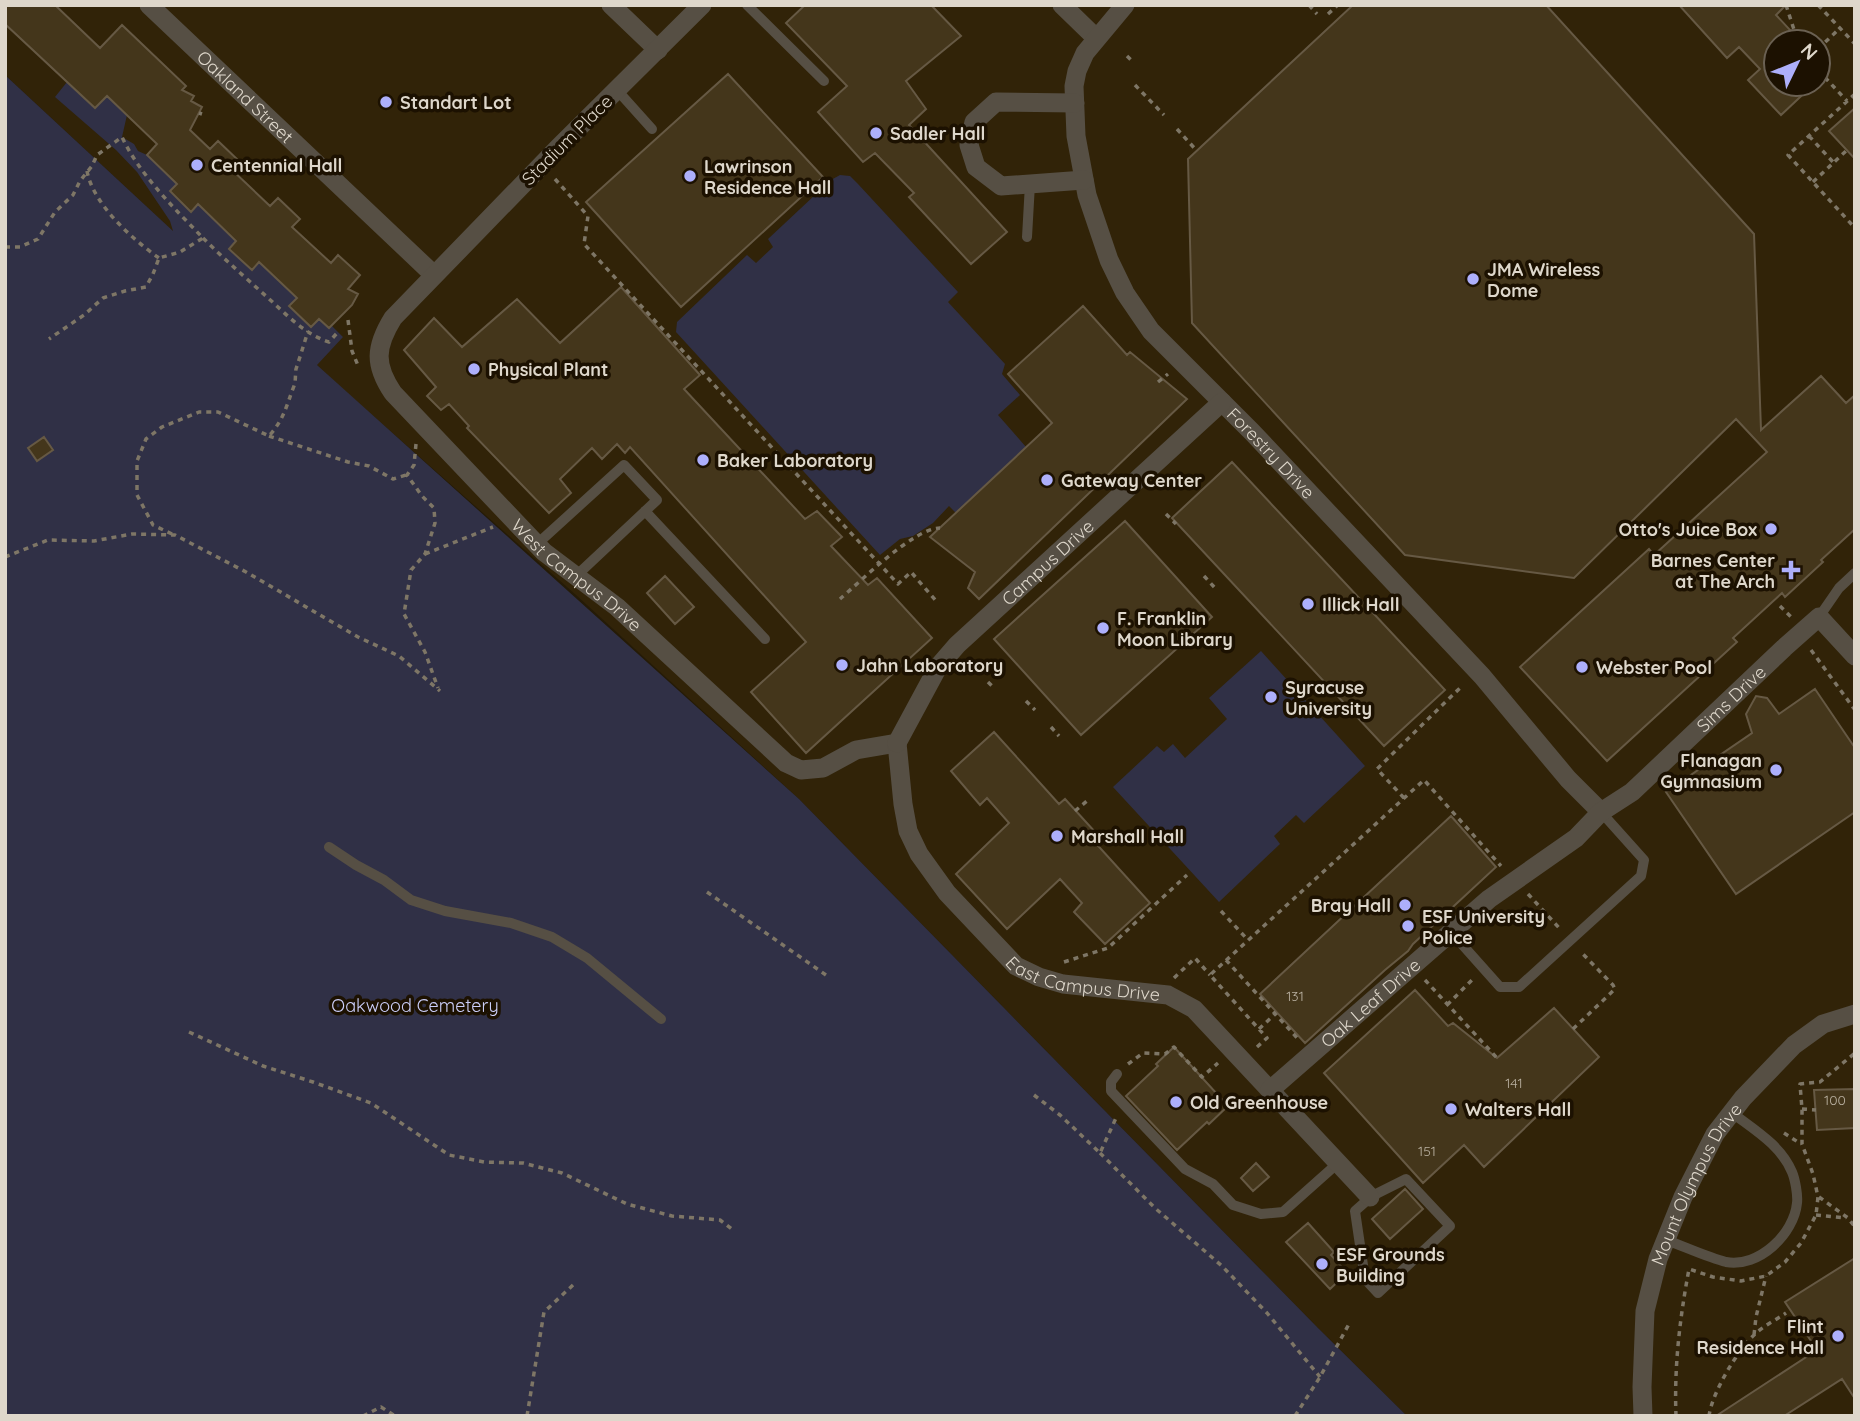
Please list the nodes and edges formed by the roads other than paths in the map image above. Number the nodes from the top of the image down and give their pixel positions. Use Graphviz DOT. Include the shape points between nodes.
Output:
graph roads {
  1 [pos="149,5"];
  2 [pos="611,5"];
  3 [pos="702,5"];
  4 [pos="747,5"];
  5 [pos="1062,5"];
  6 [pos="1125,5"];
  7 [pos="1096,38"];
  8 [pos="658,50"];
  9 [pos="824,81"];
  10 [pos="617,90"];
  11 [pos="1075,103"];
  12 [pos="652,129"];
  13 [pos="1084,180"];
  14 [pos="1030,184"];
  15 [pos="1027,237"];
  16 [pos="433,275"];
  17 [pos="1223,402"];
  18 [pos="645,512"];
  19 [pos="536,545"];
  20 [pos="1855,573"];
  21 [pos="576,576"];
  22 [pos="1819,617"];
  23 [pos="765,639"];
  24 [pos="1855,656"];
  25 [pos="897,743"];
  26 [pos="1601,812"];
  27 [pos="328,847"];
  28 [pos="1451,932"];
  29 [pos="1855,1014"];
  30 [pos="662,1019"];
  31 [pos="1117,1074"];
  32 [pos="1270,1090"];
  33 [pos="1731,1112"];
  34 [pos="1338,1163"];
  35 [pos="1370,1197"];
  36 [pos="1666,1240"];
  37 [pos="1643,1416"];
  1 -- 16 [label="street, Oakland Street"];
  2 -- 8 [label="street"];
  3 -- 8 [label="street, Stadium Place"];
  4 -- 9 [label="lane"];
  5 -- 7 [label="street"];
  6 -- 7 [label="street, Forestry Drive"];
  7 -- 11 [label="street, Forestry Drive" via="1077,71"];
  8 -- 10 [label="street, Stadium Place"];
  10 -- 12 [label="lane"];
  10 -- 16 [label="street, Stadium Place"];
  11 -- 13 [label="street, Forestry Drive"];
  11 -- 14 [label="street" via="996,102 974,122 969,145 976,167 1001,186"];
  13 -- 14 [label="street"];
  13 -- 17 [label="street, Forestry Drive" via="1109,260 1125,293 1151,331"];
  14 -- 15 [label="lane"];
  16 -- 19 [label="street, West Campus Drive" via="383,335 379,356 383,378"];
  17 -- 25 [label="street, Campus Drive" via="957,645 938,667"];
  17 -- 26 [label="street, Forestry Drive" via="1478,672"];
  18 -- 19 [label="lane" via="657,500 624,465"];
  18 -- 21 [label="lane"];
  18 -- 23 [label="lane"];
  19 -- 21 [label="street, West Campus Drive"];
  20 -- 22 [label="lane" via="1839,587"];
  21 -- 25 [label="street, West Campus Drive" via="617,607 786,763 801,770 823,768 856,750"];
  22 -- 24 [label="street"];
  22 -- 26 [label="street, Sims Drive" via="1632,792"];
  25 -- 32 [label="street, East Campus Drive" via="908,831 919,854 947,893 1016,966 1063,984 1168,995 1194,1009 1233,1059"];
  26 -- 28 [label="street, Oak Leaf Drive" via="1576,838 1489,899"];
  26 -- 28 [label="lane" via="1644,860 1641,876 1519,987 1500,987"];
  27 -- 30 [label="lane" via="411,900 552,937 587,958"];
  28 -- 32 [label="street, Oak Leaf Drive"];
  29 -- 33 [label="street, Mount Olympus Drive" via="1823,1024 1794,1045"];
  31 -- 34 [label="lane" via="1111,1091 1185,1169 1213,1184 1233,1205 1261,1214 1283,1212"];
  32 -- 34 [label="street, East Campus Drive"];
  33 -- 36 [label="street, Mount Olympus Drive" via="1683,1197"];
  33 -- 36 [label="lane" via="1776,1148 1793,1172 1797,1203 1788,1230 1771,1249 1749,1260 1727,1262"];
  34 -- 35 [label="street, East Campus Drive"];
  35 -- 35 [label="lane" via="1355,1211 1365,1279 1378,1293 1450,1226 1406,1180"];
  36 -- 37 [label="street, Mount Olympus Drive" via="1645,1311"];
}
